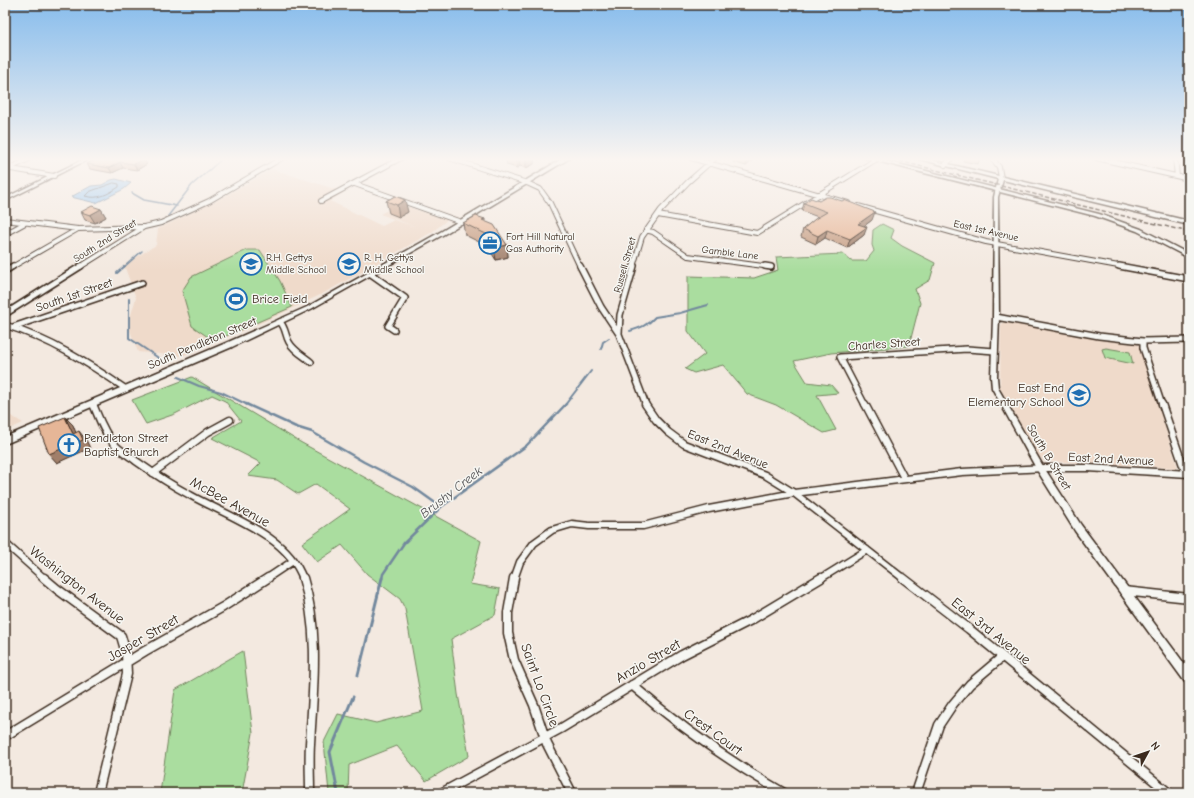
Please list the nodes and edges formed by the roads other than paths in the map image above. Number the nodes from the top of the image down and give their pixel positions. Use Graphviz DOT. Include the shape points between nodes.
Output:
graph roads {
  1 [pos="15,195"];
  2 [pos="219,195"];
  3 [pos="333,195"];
  4 [pos="387,195"];
  5 [pos="507,195"];
  6 [pos="544,195"];
  7 [pos="676,195"];
  8 [pos="820,195"];
  9 [pos="996,195"];
  10 [pos="1023,195"];
  11 [pos="1073,195"];
  12 [pos="5,200"];
  13 [pos="321,201"];
  14 [pos="658,214"];
  15 [pos="5,220"];
  16 [pos="462,222"];
  17 [pos="25,223"];
  18 [pos="1189,223"];
  19 [pos="144,227"];
  20 [pos="78,229"];
  21 [pos="646,230"];
  22 [pos="5,234"];
  23 [pos="996,244"];
  24 [pos="1189,256"];
  25 [pos="771,267"];
  26 [pos="5,271"];
  27 [pos="371,274"];
  28 [pos="1189,280"];
  29 [pos="142,282"];
  30 [pos="5,314"];
  31 [pos="996,317"];
  32 [pos="280,322"];
  33 [pos="5,325"];
  34 [pos="13,327"];
  35 [pos="394,330"];
  36 [pos="619,334"];
  37 [pos="1189,340"];
  38 [pos="1143,341"];
  39 [pos="994,351"];
  40 [pos="311,362"];
  41 [pos="126,389"];
  42 [pos="93,403"];
  43 [pos="230,420"];
  44 [pos="5,441"];
  45 [pos="1040,468"];
  46 [pos="153,473"];
  47 [pos="1188,474"];
  48 [pos="904,478"];
  49 [pos="794,493"];
  50 [pos="5,543"];
  51 [pos="867,550"];
  52 [pos="293,561"];
  53 [pos="1124,591"];
  54 [pos="1189,598"];
  55 [pos="1002,657"];
  56 [pos="126,662"];
  57 [pos="1189,678"];
  58 [pos="632,685"];
  59 [pos="5,736"];
  60 [pos="545,737"];
  61 [pos="98,793"];
  62 [pos="310,793"];
  63 [pos="441,793"];
  64 [pos="572,793"];
  65 [pos="784,793"];
  66 [pos="916,793"];
  67 [pos="1169,793"];
  1 -- 12 [label="street"];
  2 -- 19 [label="street, South 2nd Street" via="161,223"];
  3 -- 13 [label="street"];
  4 -- 16 [label="street"];
  5 -- 16 [label="main road, South Pendleton Street"];
  6 -- 36 [label="street, East 2nd Avenue" via="590,288"];
  7 -- 14 [label="street, Russell Street"];
  8 -- 14 [label="street" via="757,233"];
  8 -- 23 [label="street, East 1st Avenue"];
  9 -- 23 [label="street, South B Street"];
  10 -- 24 [label="main road" via="1113,220 1139,230"];
  11 -- 18 [label="street"];
  14 -- 21 [label="street, Russell Street"];
  15 -- 17 [label="street"];
  16 -- 27 [label="main road, South Pendleton Street"];
  17 -- 20 [label="street"];
  17 -- 22 [label="street"];
  19 -- 20 [label="street"];
  19 -- 30 [label="street, South 2nd Street"];
  20 -- 26 [label="street"];
  21 -- 25 [label="street, Gamble Lane" via="688,256"];
  21 -- 36 [label="street, Russell Street" via="639,245 620,314"];
  23 -- 28 [label="street, East 1st Avenue"];
  23 -- 31 [label="street, South B Street"];
  27 -- 32 [label="main road, South Pendleton Street"];
  27 -- 35 [label="street" via="405,298 388,326"];
  29 -- 34 [label="street, South 1st Street"];
  31 -- 38 [label="street" via="1099,336"];
  31 -- 39 [label="street, South B Street"];
  32 -- 40 [label="street" via="285,327 292,346"];
  32 -- 41 [label="main road, South Pendleton Street"];
  33 -- 34 [label="street"];
  34 -- 41 [label="street" via="69,351"];
  36 -- 49 [label="street, East 2nd Avenue" via="644,402 668,432 684,444 765,475"];
  37 -- 38 [label="street"];
  38 -- 47 [label="street" via="1152,376"];
  39 -- 45 [label="street, South B Street" via="995,388"];
  39 -- 48 [label="street, Charles Street" via="968,349 840,357"];
  41 -- 42 [label="main road, South Pendleton Street"];
  42 -- 44 [label="main road, South Pendleton Street"];
  42 -- 46 [label="street, McBee Avenue" via="99,420 118,447"];
  43 -- 46 [label="street" via="208,432"];
  45 -- 47 [label="street, East 2nd Avenue"];
  45 -- 48 [label="street, East 2nd Avenue"];
  45 -- 53 [label="street, South B Street" via="1078,528"];
  46 -- 52 [label="street, McBee Avenue" via="260,532"];
  48 -- 49 [label="street, East 2nd Avenue"];
  49 -- 51 [label="street, East 3rd Avenue"];
  49 -- 60 [label="street, Saint Lo Circle" via="709,509 643,526 572,524 552,530 534,543 520,562 512,584 508,634 514,660"];
  50 -- 56 [label="street, Washington Avenue" via="57,589 121,636"];
  51 -- 55 [label="street, East 3rd Avenue"];
  51 -- 58 [label="street, Anzio Street" via="798,593 682,655"];
  52 -- 56 [label="street, Jasper Street" via="223,607"];
  52 -- 62 [label="street, McBee Avenue" via="302,576 313,625 314,694"];
  53 -- 54 [label="street"];
  53 -- 57 [label="street, South B Street"];
  55 -- 66 [label="street" via="970,684 939,725"];
  55 -- 67 [label="street, East 3rd Avenue"];
  56 -- 59 [label="street, Jasper Street"];
  56 -- 61 [label="street, Washington Avenue" via="127,674"];
  58 -- 60 [label="street, Anzio Street"];
  58 -- 65 [label="street, Crest Court" via="658,708 710,746 747,772"];
  60 -- 63 [label="street, Anzio Street"];
  60 -- 64 [label="street, Saint Lo Circle"];
}
